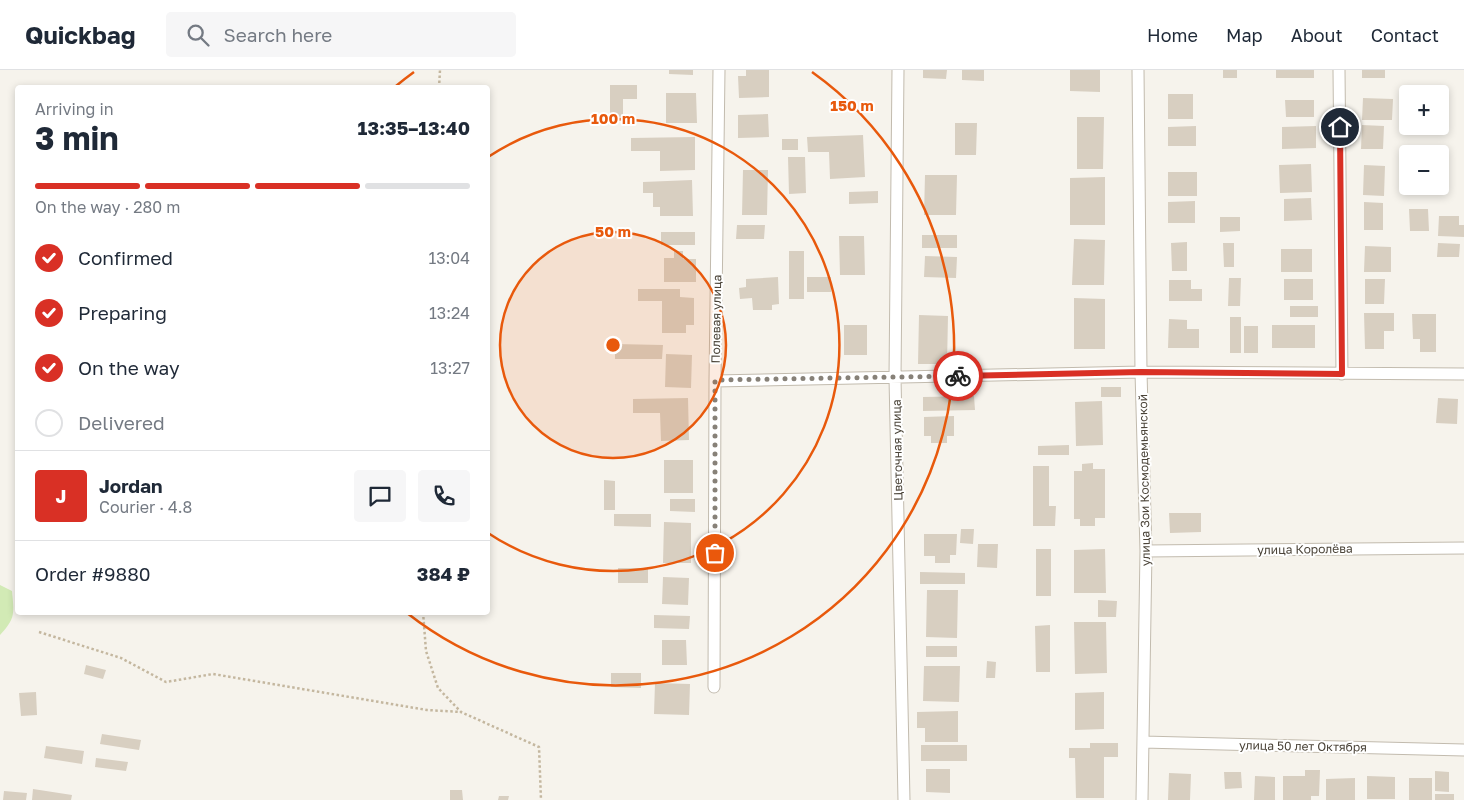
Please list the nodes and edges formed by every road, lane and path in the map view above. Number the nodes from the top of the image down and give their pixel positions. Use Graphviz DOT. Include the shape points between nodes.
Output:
graph roads {
  1 [pos="440,70"];
  2 [pos="719,70"];
  3 [pos="898,70"];
  4 [pos="1138,70"];
  5 [pos="1339,70"];
  6 [pos="440,85"];
  7 [pos="1141,372"];
  8 [pos="1342,374"];
  9 [pos="1464,374"];
  10 [pos="895,378"];
  11 [pos="715,380"];
  12 [pos="1464,548"];
  13 [pos="1146,551"];
  14 [pos="423,615"];
  15 [pos="39,632"];
  16 [pos="714,687"];
  17 [pos="461,712"];
  18 [pos="1143,742"];
  19 [pos="1464,750"];
  20 [pos="541,800"];
  21 [pos="904,800"];
  22 [pos="1142,800"];
  1 -- 6 [label="path"];
  2 -- 11 [label="street, Полевая улица"];
  3 -- 10 [label="street, Цветочная улица"];
  4 -- 7 [label="street, улица Зои Космодемьянской"];
  5 -- 8 [label="street"];
  7 -- 8 [label="street"];
  7 -- 10 [label="street"];
  7 -- 13 [label="street, улица Зои Космодемьянской"];
  8 -- 9 [label="street"];
  10 -- 11 [label="street"];
  10 -- 21 [label="street, Цветочная улица"];
  11 -- 16 [label="street, Полевая улица"];
  12 -- 13 [label="street, улица Королёва"];
  13 -- 18 [label="street, улица Зои Космодемьянской"];
  14 -- 17 [label="path" via="426,651 438,688"];
  15 -- 17 [label="path" via="121,658 166,682 213,674 427,710"];
  17 -- 20 [label="path" via="540,747"];
  18 -- 19 [label="street, улица 50 лет Октября"];
  18 -- 22 [label="street, улица Зои Космодемьянской"];
}
